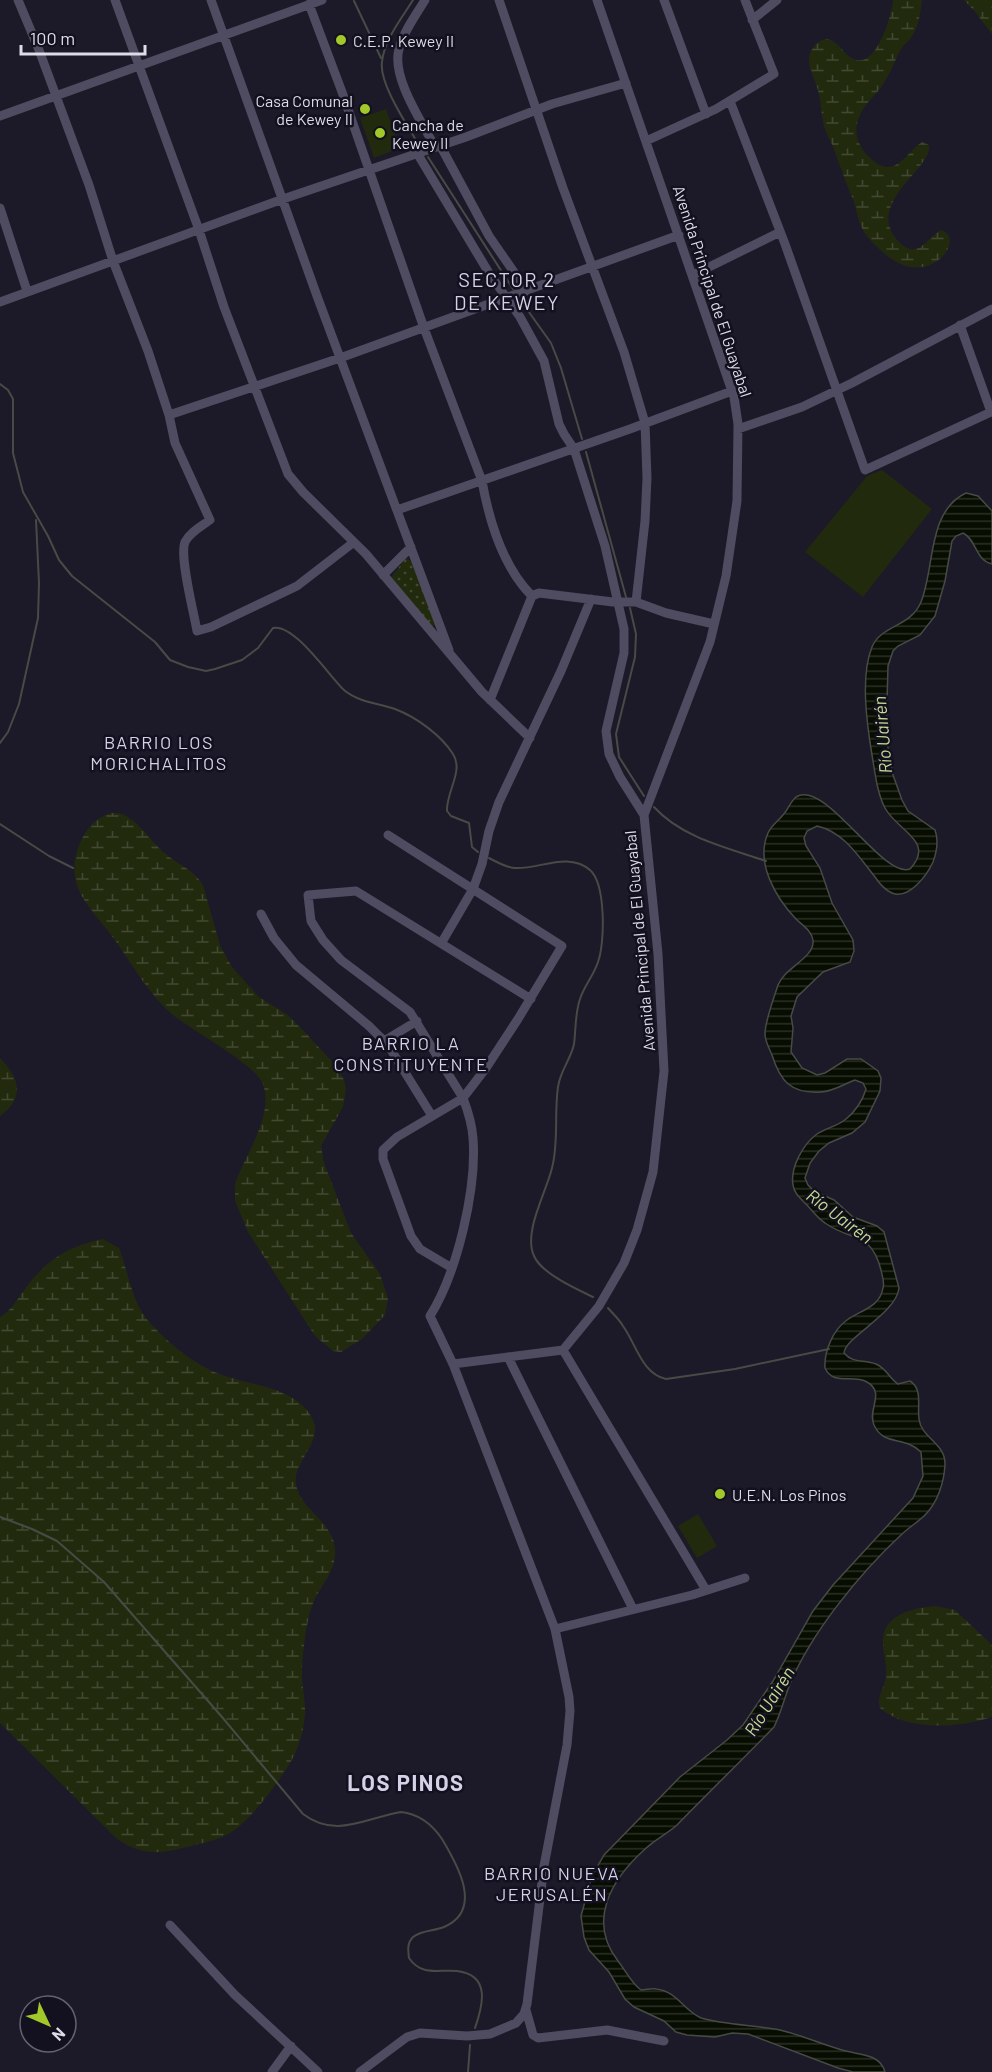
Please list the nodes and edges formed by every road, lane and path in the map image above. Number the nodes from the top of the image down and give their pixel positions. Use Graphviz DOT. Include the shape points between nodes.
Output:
graph roads {
  1 [pos="18,0"];
  2 [pos="115,0"];
  3 [pos="211,0"];
  4 [pos="322,0"];
  5 [pos="425,0"];
  6 [pos="499,0"];
  7 [pos="597,0"];
  8 [pos="664,0"];
  9 [pos="745,0"];
  10 [pos="777,0"];
  11 [pos="309,4"];
  12 [pos="752,20"];
  13 [pos="224,34"];
  14 [pos="139,65"];
  15 [pos="626,83"];
  16 [pos="56,95"];
  17 [pos="730,101"];
  18 [pos="537,111"];
  19 [pos="706,114"];
  20 [pos="0,116"];
  21 [pos="646,141"];
  22 [pos="438,146"];
  23 [pos="417,153"];
  24 [pos="368,170"];
  25 [pos="283,199"];
  26 [pos="0,208"];
  27 [pos="199,230"];
  28 [pos="780,232"];
  29 [pos="679,235"];
  30 [pos="113,261"];
  31 [pos="594,266"];
  32 [pos="693,275"];
  33 [pos="27,291"];
  34 [pos="527,291"];
  35 [pos="506,298"];
  36 [pos="0,302"];
  37 [pos="992,309"];
  38 [pos="960,325"];
  39 [pos="424,328"];
  40 [pos="340,358"];
  41 [pos="256,387"];
  42 [pos="837,390"];
  43 [pos="732,391"];
  44 [pos="169,415"];
  45 [pos="645,423"];
  46 [pos="738,429"];
  47 [pos="574,449"];
  48 [pos="482,481"];
  49 [pos="397,510"];
  50 [pos="354,542"];
  51 [pos="411,547"];
  52 [pos="383,575"];
  53 [pos="532,596"];
  54 [pos="591,599"];
  55 [pos="618,601"];
  56 [pos="636,602"];
  57 [pos="714,624"];
  58 [pos="450,655"];
  59 [pos="490,700"];
  60 [pos="530,738"];
  61 [pos="644,815"];
  62 [pos="388,835"];
  63 [pos="473,889"];
  64 [pos="261,914"];
  65 [pos="442,942"];
  66 [pos="531,999"];
  67 [pos="417,1021"];
  68 [pos="384,1041"];
  69 [pos="463,1098"];
  70 [pos="432,1116"];
  71 [pos="452,1268"];
  72 [pos="563,1350"];
  73 [pos="508,1357"];
  74 [pos="453,1364"];
  75 [pos="745,1578"];
  76 [pos="706,1590"];
  77 [pos="633,1609"];
  78 [pos="555,1629"];
  79 [pos="170,1926"];
  80 [pos="526,2010"];
  81 [pos="664,2041"];
  82 [pos="291,2046"];
  83 [pos="272,2072"];
  84 [pos="318,2072"];
  85 [pos="360,2072"];
  1 -- 16 [label="street"];
  2 -- 14 [label="street"];
  3 -- 13 [label="street"];
  4 -- 11 [label="street"];
  5 -- 22 [label="street" via="399,46 397,61 406,92"];
  6 -- 18 [label="street"];
  7 -- 15 [label="street, Avenida Principal de El Guayabal"];
  8 -- 19 [label="street"];
  9 -- 12 [label="street"];
  10 -- 12 [label="street"];
  11 -- 13 [label="street"];
  11 -- 24 [label="street"];
  12 -- 17 [label="street" via="774,74"];
  13 -- 14 [label="street"];
  13 -- 25 [label="street"];
  14 -- 16 [label="street"];
  14 -- 27 [label="street"];
  15 -- 18 [label="street"];
  15 -- 21 [label="street, Avenida Principal de El Guayabal"];
  16 -- 20 [label="street"];
  16 -- 30 [label="street"];
  17 -- 19 [label="street"];
  17 -- 28 [label="street"];
  18 -- 22 [label="street"];
  18 -- 31 [label="street"];
  19 -- 21 [label="street"];
  21 -- 29 [label="street, Avenida Principal de El Guayabal"];
  22 -- 23 [label="street"];
  22 -- 34 [label="street" via="489,236"];
  23 -- 24 [label="street"];
  23 -- 35 [label="street"];
  24 -- 25 [label="street"];
  24 -- 39 [label="street"];
  25 -- 27 [label="street"];
  25 -- 40 [label="street"];
  26 -- 33 [label="street"];
  27 -- 30 [label="street"];
  27 -- 41 [label="street"];
  28 -- 32 [label="street"];
  28 -- 42 [label="street"];
  29 -- 31 [label="street"];
  29 -- 32 [label="street, Avenida Principal de El Guayabal"];
  30 -- 33 [label="street"];
  30 -- 44 [label="street"];
  31 -- 34 [label="street"];
  31 -- 45 [label="street"];
  32 -- 43 [label="street, Avenida Principal de El Guayabal"];
  33 -- 36 [label="street"];
  34 -- 35 [label="street"];
  35 -- 39 [label="street"];
  35 -- 47 [label="street" via="541,353 560,424"];
  37 -- 38 [label="street"];
  38 -- 42 [label="street"];
  38 -- 42 [label="street" via="991,412 866,470"];
  39 -- 40 [label="street"];
  39 -- 48 [label="street"];
  40 -- 41 [label="street"];
  40 -- 49 [label="street"];
  41 -- 44 [label="street"];
  41 -- 50 [label="street" via="288,474"];
  42 -- 46 [label="street"];
  43 -- 45 [label="street"];
  43 -- 46 [label="street, Avenida Principal de El Guayabal"];
  44 -- 50 [label="street" via="175,443 210,520 191,535 184,547 197,631 297,586"];
  45 -- 47 [label="street"];
  45 -- 56 [label="street" via="645,521"];
  46 -- 57 [label="street, Avenida Principal de El Guayabal" via="736,515"];
  47 -- 48 [label="street"];
  47 -- 55 [label="street"];
  48 -- 49 [label="street"];
  48 -- 53 [label="street" via="507,562"];
  49 -- 51 [label="street"];
  50 -- 52 [label="street"];
  51 -- 52 [label="street"];
  51 -- 58 [label="street"];
  52 -- 58 [label="street"];
  53 -- 54 [label="street" via="539,593"];
  53 -- 59 [label="street"];
  54 -- 55 [label="street"];
  54 -- 60 [label="street"];
  55 -- 56 [label="street"];
  55 -- 61 [label="street" via="624,653 607,742 620,777"];
  56 -- 57 [label="street"];
  57 -- 61 [label="street, Avenida Principal de El Guayabal"];
  58 -- 59 [label="street"];
  59 -- 60 [label="street"];
  60 -- 63 [label="street" via="494,814"];
  61 -- 72 [label="street, Avenida Principal de El Guayabal" via="658,954 664,1071 658,1138 645,1205 628,1254 599,1306"];
  62 -- 63 [label="street"];
  63 -- 65 [label="street"];
  63 -- 66 [label="street" via="562,946"];
  64 -- 68 [label="street" via="296,965"];
  65 -- 66 [label="street"];
  65 -- 67 [label="street" via="356,891 308,895 311,921 327,945 341,960 404,1005"];
  66 -- 69 [label="street"];
  67 -- 68 [label="street"];
  67 -- 69 [label="street"];
  68 -- 70 [label="street"];
  69 -- 70 [label="street"];
  69 -- 71 [label="street" via="471,1125 473,1161"];
  70 -- 71 [label="street" via="389,1143 382,1155 411,1236 420,1249"];
  71 -- 74 [label="street" via="430,1316"];
  72 -- 73 [label="street"];
  72 -- 76 [label="street"];
  73 -- 74 [label="street"];
  73 -- 77 [label="street"];
  74 -- 78 [label="street"];
  75 -- 76 [label="street"];
  76 -- 77 [label="street"];
  77 -- 78 [label="street"];
  78 -- 80 [label="street" via="566,1677 570,1726 544,1866"];
  79 -- 82 [label="street"];
  80 -- 81 [label="street" via="533,2035 538,2038 607,2030"];
  80 -- 85 [label="street" via="509,2027 480,2036 412,2035"];
  82 -- 83 [label="street"];
  82 -- 84 [label="street"];
}
